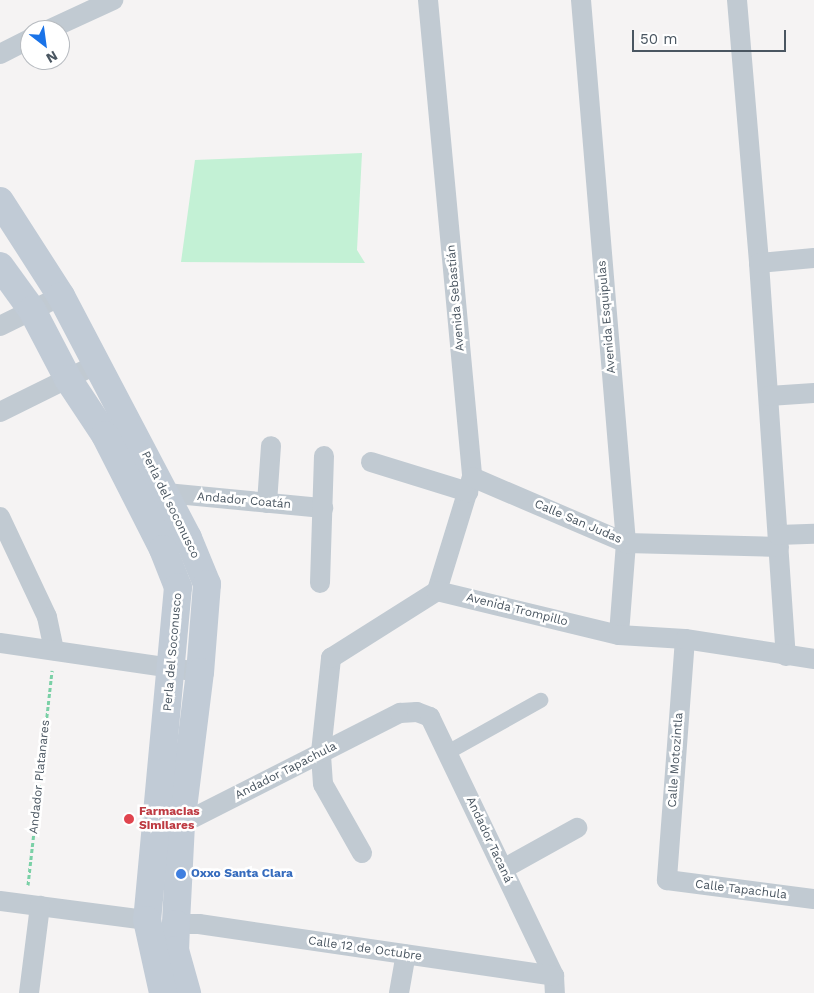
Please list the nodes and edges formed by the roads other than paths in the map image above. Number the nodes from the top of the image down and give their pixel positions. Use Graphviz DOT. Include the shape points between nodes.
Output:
graph roads {
  1 [pos="113,0"];
  2 [pos="428,0"];
  3 [pos="581,0"];
  4 [pos="737,0"];
  5 [pos="75,8"];
  6 [pos="60,20"];
  7 [pos="20,44"];
  8 [pos="0,54"];
  9 [pos="0,200"];
  10 [pos="814,258"];
  11 [pos="759,263"];
  12 [pos="0,266"];
  13 [pos="61,296"];
  14 [pos="32,310"];
  15 [pos="0,326"];
  16 [pos="97,364"];
  17 [pos="68,378"];
  18 [pos="814,393"];
  19 [pos="768,396"];
  20 [pos="0,412"];
  21 [pos="271,446"];
  22 [pos="324,456"];
  23 [pos="371,462"];
  24 [pos="470,485"];
  25 [pos="166,494"];
  26 [pos="268,503"];
  27 [pos="323,508"];
  28 [pos="0,517"];
  29 [pos="814,534"];
  30 [pos="778,541"];
  31 [pos="626,543"];
  32 [pos="320,583"];
  33 [pos="437,591"];
  34 [pos="618,635"];
  35 [pos="685,639"];
  36 [pos="0,642"];
  37 [pos="54,650"];
  38 [pos="786,656"];
  39 [pos="814,659"];
  40 [pos="173,668"];
  41 [pos="200,672"];
  42 [pos="540,700"];
  43 [pos="416,712"];
  44 [pos="321,752"];
  45 [pos="447,752"];
  46 [pos="181,824"];
  47 [pos="577,828"];
  48 [pos="155,829"];
  49 [pos="362,853"];
  50 [pos="503,869"];
  51 [pos="667,880"];
  52 [pos="814,899"];
  53 [pos="0,901"];
  54 [pos="33,905"];
  55 [pos="146,920"];
  56 [pos="176,924"];
  57 [pos="406,955"];
  58 [pos="554,985"];
  59 [pos="29,993"];
  60 [pos="163,993"];
  61 [pos="187,993"];
  62 [pos="399,993"];
  1 -- 5 [label="street"];
  2 -- 24 [label="street, Avenida Sebastián"];
  3 -- 31 [label="street, Avenida Esquipulas"];
  4 -- 11 [label="street"];
  5 -- 6 [label="street"];
  7 -- 8 [label="street"];
  9 -- 13 [label="main road, Perla del soconusco"];
  10 -- 11 [label="street"];
  11 -- 19 [label="street"];
  12 -- 14 [label="main road, Perla del Soconusco"];
  13 -- 14 [label="street"];
  13 -- 16 [label="main road, Perla del soconusco"];
  14 -- 15 [label="street"];
  14 -- 17 [label="main road, Perla del Soconusco"];
  16 -- 17 [label="street"];
  16 -- 25 [label="main road, Perla del soconusco"];
  17 -- 20 [label="street"];
  17 -- 40 [label="main road, Perla del Soconusco" via="105,435 163,549 178,587"];
  18 -- 19 [label="street"];
  19 -- 30 [label="street"];
  21 -- 26 [label="street"];
  22 -- 27 [label="street"];
  23 -- 24 [label="street, Calle San Judas"];
  24 -- 31 [label="street, Calle San Judas"];
  24 -- 33 [label="street, Avenida Sebastián"];
  25 -- 26 [label="street, Andador Coatán"];
  25 -- 41 [label="main road, Perla del soconusco" via="207,584"];
  26 -- 27 [label="street, Andador Coatán"];
  27 -- 32 [label="street"];
  28 -- 37 [label="street" via="47,617"];
  29 -- 30 [label="street, Calle San Judas"];
  30 -- 31 [label="street, Calle San Judas"];
  30 -- 38 [label="street"];
  31 -- 34 [label="street, Avenida Esquipulas"];
  33 -- 34 [label="street, Avenida Trompillo"];
  33 -- 44 [label="street" via="331,658"];
  34 -- 35 [label="street, Avenida Trompillo"];
  35 -- 38 [label="street, Avenida Trompillo"];
  35 -- 51 [label="street, Calle Motozintla"];
  36 -- 37 [label="street"];
  37 -- 40 [label="street"];
  38 -- 39 [label="street, Avenida Trompillo"];
  40 -- 41 [label="street"];
  40 -- 48 [label="main road, Perla del Soconusco"];
  41 -- 46 [label="main road, Perla del soconusco"];
  42 -- 45 [label="street"];
  43 -- 44 [label="street, Andador Tapachula" via="400,713"];
  43 -- 45 [label="street, Andador Tacaná" via="430,717"];
  44 -- 46 [label="street, Andador Tapachula"];
  44 -- 49 [label="street" via="323,784"];
  45 -- 50 [label="street, Andador Tacaná"];
  46 -- 48 [label="street, Andador Tapachula"];
  46 -- 56 [label="main road, Perla del soconusco"];
  47 -- 50 [label="street"];
  48 -- 55 [label="main road, Perla del Soconusco"];
  50 -- 58 [label="street, Andador Tacaná"];
  51 -- 52 [label="street, Calle Tapachula"];
  53 -- 54 [label="street"];
  54 -- 55 [label="street"];
  54 -- 59 [label="street"];
  55 -- 60 [label="main road, Perla del Soconusco"];
  56 -- 57 [label="street, Calle 12 de Octubre" via="199,924"];
  56 -- 61 [label="main road, Perla del soconusco" via="175,950"];
  57 -- 58 [label="street, Calle 12 de Octubre"];
  57 -- 62 [label="street"];
}
